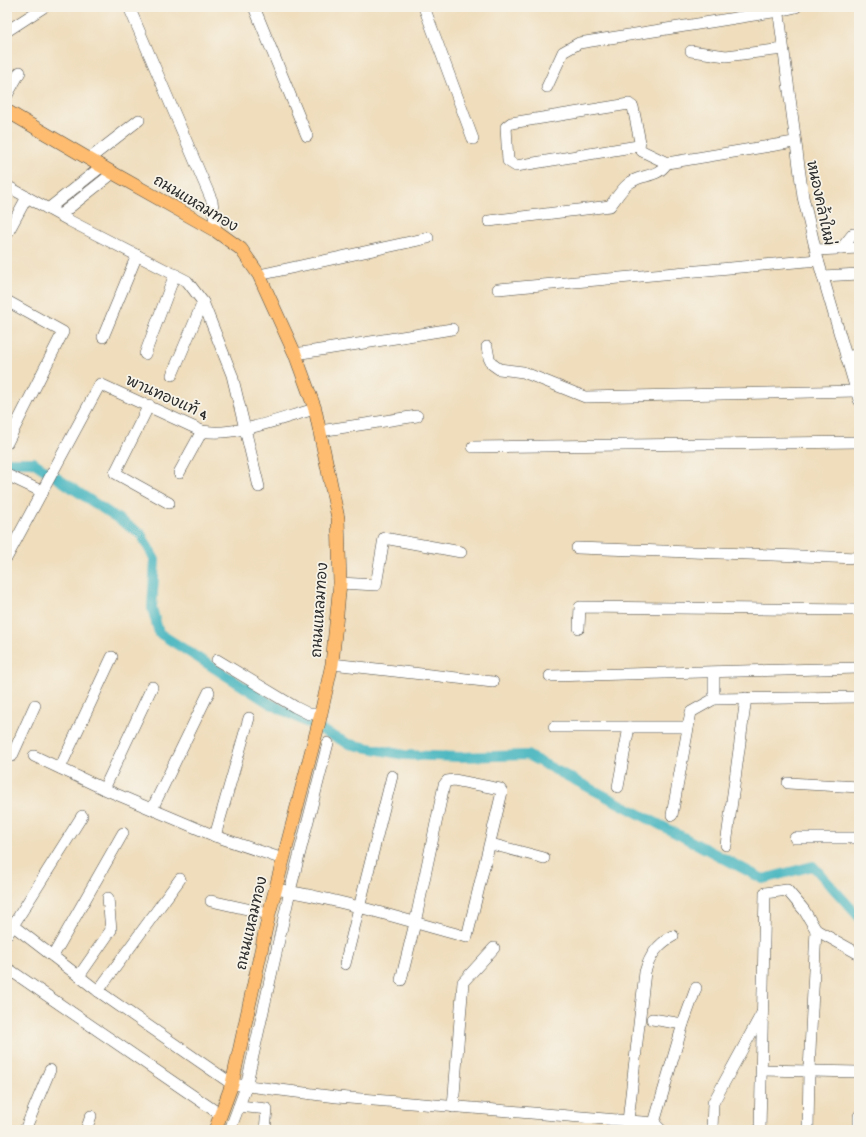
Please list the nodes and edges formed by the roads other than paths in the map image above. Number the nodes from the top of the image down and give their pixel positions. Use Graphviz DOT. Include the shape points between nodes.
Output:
graph roads {
  1 [pos="44,7"];
  2 [pos="129,7"];
  3 [pos="254,7"];
  4 [pos="424,7"];
  5 [pos="796,7"];
  6 [pos="778,9"];
  7 [pos="7,31"];
  8 [pos="783,49"];
  9 [pos="691,51"];
  10 [pos="20,72"];
  11 [pos="547,87"];
  12 [pos="7,95"];
  13 [pos="7,111"];
  14 [pos="139,120"];
  15 [pos="307,136"];
  16 [pos="473,139"];
  17 [pos="794,142"];
  18 [pos="638,146"];
  19 [pos="89,159"];
  20 [pos="667,163"];
  21 [pos="107,170"];
  22 [pos="7,186"];
  23 [pos="27,197"];
  24 [pos="48,209"];
  25 [pos="60,215"];
  26 [pos="489,221"];
  27 [pos="216,231"];
  28 [pos="7,234"];
  29 [pos="859,234"];
  30 [pos="428,238"];
  31 [pos="859,248"];
  32 [pos="841,249"];
  33 [pos="137,255"];
  34 [pos="817,255"];
  35 [pos="175,274"];
  36 [pos="859,274"];
  37 [pos="259,275"];
  38 [pos="822,276"];
  39 [pos="498,289"];
  40 [pos="203,302"];
  41 [pos="8,303"];
  42 [pos="452,329"];
  43 [pos="103,337"];
  44 [pos="487,347"];
  45 [pos="144,354"];
  46 [pos="295,354"];
  47 [pos="859,354"];
  48 [pos="846,357"];
  49 [pos="172,375"];
  50 [pos="858,395"];
  51 [pos="149,405"];
  52 [pos="315,409"];
  53 [pos="417,416"];
  54 [pos="245,428"];
  55 [pos="202,431"];
  56 [pos="320,431"];
  57 [pos="859,442"];
  58 [pos="7,443"];
  59 [pos="473,447"];
  60 [pos="179,473"];
  61 [pos="7,475"];
  62 [pos="259,487"];
  63 [pos="45,488"];
  64 [pos="170,503"];
  65 [pos="577,548"];
  66 [pos="461,552"];
  67 [pos="7,557"];
  68 [pos="859,558"];
  69 [pos="340,583"];
  70 [pos="859,610"];
  71 [pos="579,628"];
  72 [pos="112,657"];
  73 [pos="217,660"];
  74 [pos="332,664"];
  75 [pos="859,668"];
  76 [pos="714,673"];
  77 [pos="550,676"];
  78 [pos="493,682"];
  79 [pos="152,687"];
  80 [pos="209,692"];
  81 [pos="859,697"];
  82 [pos="746,698"];
  83 [pos="714,699"];
  84 [pos="35,705"];
  85 [pos="249,718"];
  86 [pos="320,718"];
  87 [pos="554,727"];
  88 [pos="629,727"];
  89 [pos="688,727"];
  90 [pos="328,743"];
  91 [pos="7,754"];
  92 [pos="34,756"];
  93 [pos="60,768"];
  94 [pos="392,776"];
  95 [pos="788,783"];
  96 [pos="618,786"];
  97 [pos="859,786"];
  98 [pos="104,789"];
  99 [pos="152,809"];
  100 [pos="672,815"];
  101 [pos="82,816"];
  102 [pos="123,833"];
  103 [pos="215,836"];
  104 [pos="795,838"];
  105 [pos="859,838"];
  106 [pos="491,844"];
  107 [pos="726,845"];
  108 [pos="544,858"];
  109 [pos="283,859"];
  110 [pos="180,879"];
  111 [pos="275,889"];
  112 [pos="290,891"];
  113 [pos="108,898"];
  114 [pos="211,901"];
  115 [pos="359,908"];
  116 [pos="269,914"];
  117 [pos="415,923"];
  118 [pos="9,927"];
  119 [pos="816,930"];
  120 [pos="673,936"];
  121 [pos="494,948"];
  122 [pos="859,954"];
  123 [pos="53,956"];
  124 [pos="344,964"];
  125 [pos="7,968"];
  126 [pos="79,976"];
  127 [pos="401,980"];
  128 [pos="696,988"];
  129 [pos="98,990"];
  130 [pos="763,1011"];
  131 [pos="652,1019"];
  132 [pos="683,1024"];
  133 [pos="50,1070"];
  134 [pos="762,1070"];
  135 [pos="808,1071"];
  136 [pos="859,1072"];
  137 [pos="232,1084"];
  138 [pos="246,1086"];
  139 [pos="239,1106"];
  140 [pos="453,1107"];
  141 [pos="221,1115"];
  142 [pos="91,1116"];
  143 [pos="859,1116"];
  144 [pos="628,1121"];
  145 [pos="658,1127"];
  146 [pos="25,1130"];
  147 [pos="86,1130"];
  148 [pos="215,1130"];
  149 [pos="230,1130"];
  150 [pos="265,1130"];
  151 [pos="712,1130"];
  152 [pos="760,1130"];
  153 [pos="808,1130"];
  154 [pos="859,1130"];
  1 -- 7 [label="street"];
  2 -- 27 [label="street" via="212,201"];
  3 -- 15 [label="street"];
  4 -- 16 [label="street"];
  5 -- 6 [label="street"];
  6 -- 8 [label="street, หนองคล้าใหม่"];
  6 -- 11 [label="street" via="579,43 563,52"];
  8 -- 9 [label="street" via="726,56"];
  8 -- 17 [label="street, หนองคล้าใหม่"];
  10 -- 12 [label="street"];
  13 -- 19 [label="main road, ถนนแหลมทอง"];
  14 -- 19 [label="street"];
  17 -- 20 [label="street"];
  17 -- 34 [label="street, หนองคล้าใหม่" via="803,197"];
  18 -- 18 [label="street" via="640,142 633,107 629,104 511,123 506,127 505,133 508,161 516,166"];
  18 -- 20 [label="street" via="642,151"];
  19 -- 21 [label="main road, ถนนแหลมทอง"];
  20 -- 26 [label="street" via="654,175 630,182 610,206"];
  21 -- 24 [label="street"];
  21 -- 25 [label="street"];
  21 -- 27 [label="main road, ถนนแหลมทอง"];
  22 -- 23 [label="street"];
  23 -- 24 [label="street"];
  23 -- 28 [label="street"];
  24 -- 25 [label="street"];
  25 -- 33 [label="street"];
  27 -- 37 [label="main road, ถนนแหลมทอง" via="241,248"];
  29 -- 32 [label="street" via="853,234"];
  30 -- 37 [label="street"];
  31 -- 32 [label="street"];
  32 -- 34 [label="street"];
  33 -- 35 [label="street"];
  33 -- 43 [label="street"];
  34 -- 38 [label="street, หนองคล้าใหม่"];
  34 -- 39 [label="street"];
  35 -- 40 [label="street" via="187,281"];
  35 -- 45 [label="street"];
  36 -- 38 [label="street"];
  37 -- 46 [label="main road, ถนนแหลมทอง"];
  38 -- 48 [label="street, หนองคล้าใหม่"];
  40 -- 49 [label="street"];
  40 -- 54 [label="street" via="232,375"];
  41 -- 58 [label="street" via="64,332"];
  42 -- 46 [label="street"];
  44 -- 50 [label="street" via="492,364 499,369 523,372 585,397"];
  46 -- 52 [label="main road, ถนนแหลมทอง"];
  47 -- 48 [label="street"];
  48 -- 50 [label="street, หนองคล้าใหม่"];
  51 -- 55 [label="street, พานทองแท้ 4"];
  51 -- 63 [label="street, พานทองแท้ 4" via="100,384"];
  51 -- 64 [label="street" via="115,473"];
  52 -- 54 [label="street, พานทองแท้ 4"];
  52 -- 56 [label="main road, ถนนแหลมทอง"];
  53 -- 56 [label="street"];
  54 -- 55 [label="street, พานทองแท้ 4" via="223,432"];
  54 -- 62 [label="street"];
  55 -- 60 [label="street"];
  56 -- 69 [label="main road, ถนนแหลมทอง" via="338,518"];
  57 -- 59 [label="street"];
  61 -- 63 [label="street"];
  63 -- 67 [label="street"];
  65 -- 68 [label="street"];
  66 -- 69 [label="street" via="384,538 376,585"];
  69 -- 74 [label="main road, ถนนแหลมทอง"];
  70 -- 71 [label="street" via="580,607"];
  72 -- 93 [label="street"];
  73 -- 86 [label="street" via="295,707"];
  74 -- 78 [label="street"];
  74 -- 86 [label="main road, ถนนแหลมทอง"];
  75 -- 76 [label="street"];
  76 -- 77 [label="street"];
  76 -- 83 [label="street"];
  79 -- 98 [label="street"];
  80 -- 99 [label="street"];
  81 -- 82 [label="street"];
  82 -- 83 [label="street"];
  82 -- 107 [label="street"];
  83 -- 89 [label="street" via="691,712"];
  84 -- 91 [label="street" via="12,756"];
  85 -- 103 [label="street"];
  86 -- 109 [label="main road, ถนนแหลมทอง"];
  87 -- 88 [label="street"];
  88 -- 89 [label="street"];
  88 -- 96 [label="street"];
  89 -- 100 [label="street"];
  90 -- 112 [label="street"];
  92 -- 93 [label="street"];
  93 -- 98 [label="street"];
  94 -- 115 [label="street"];
  95 -- 97 [label="street"];
  98 -- 99 [label="street"];
  99 -- 103 [label="street"];
  101 -- 118 [label="street"];
  102 -- 123 [label="street"];
  103 -- 109 [label="street"];
  104 -- 105 [label="street"];
  106 -- 108 [label="street"];
  106 -- 117 [label="street" via="467,937"];
  106 -- 117 [label="street" via="502,792 500,789 454,780 447,782 444,785"];
  109 -- 111 [label="main road, ถนนแหลมทอง"];
  110 -- 129 [label="street"];
  111 -- 112 [label="street"];
  111 -- 116 [label="main road, ถนนแหลมทอง"];
  112 -- 115 [label="street"];
  112 -- 138 [label="street"];
  113 -- 126 [label="street" via="111,930"];
  114 -- 116 [label="street"];
  115 -- 117 [label="street"];
  115 -- 124 [label="street"];
  116 -- 137 [label="main road, ถนนแหลมทอง"];
  117 -- 127 [label="street"];
  118 -- 123 [label="street"];
  119 -- 122 [label="street"];
  119 -- 130 [label="street" via="804,910 787,890 765,893"];
  119 -- 135 [label="street"];
  120 -- 144 [label="street" via="663,941 654,952 645,972"];
  121 -- 140 [label="street" via="464,982"];
  123 -- 126 [label="street"];
  125 -- 141 [label="street"];
  126 -- 129 [label="street"];
  128 -- 132 [label="street"];
  129 -- 137 [label="street"];
  130 -- 134 [label="street"];
  130 -- 151 [label="street" via="713,1103"];
  131 -- 132 [label="street"];
  132 -- 145 [label="street"];
  133 -- 146 [label="street"];
  134 -- 135 [label="street"];
  134 -- 152 [label="street"];
  135 -- 136 [label="street"];
  135 -- 153 [label="street"];
  137 -- 138 [label="street"];
  137 -- 141 [label="main road, ถนนแหลมทอง"];
  138 -- 139 [label="street"];
  138 -- 140 [label="street"];
  139 -- 149 [label="street"];
  139 -- 150 [label="street" via="267,1109"];
  140 -- 144 [label="street"];
  141 -- 148 [label="main road, ถนนแหลมทอง"];
  142 -- 147 [label="street"];
  143 -- 154 [label="street"];
  144 -- 145 [label="street"];
}
